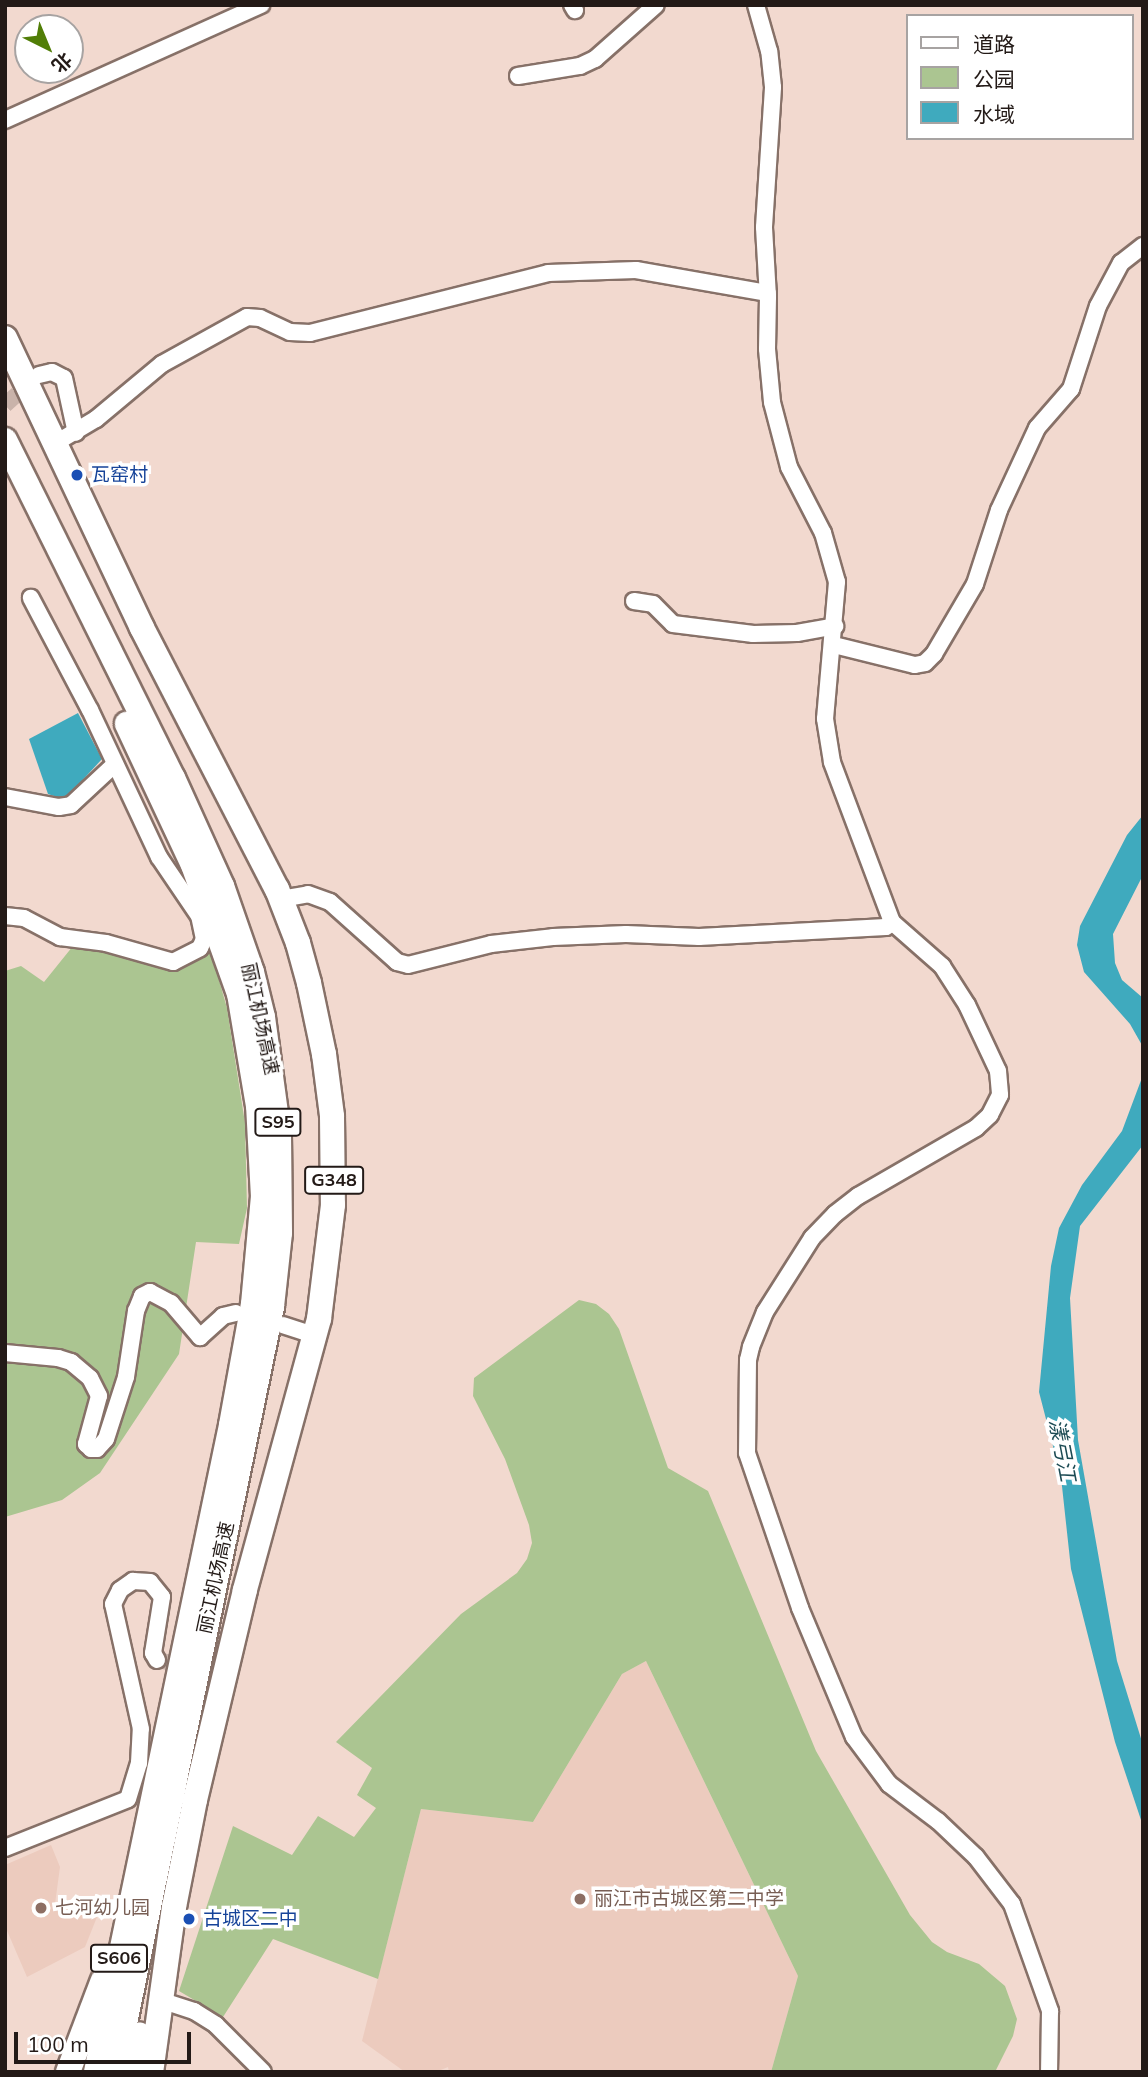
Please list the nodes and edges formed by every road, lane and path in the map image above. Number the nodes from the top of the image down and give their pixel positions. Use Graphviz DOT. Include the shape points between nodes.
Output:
graph roads {
  1 [pos="261,5"];
  2 [pos="656,5"];
  3 [pos="756,5"];
  4 [pos="518,76"];
  5 [pos="5,120"];
  6 [pos="1143,246"];
  7 [pos="768,293"];
  8 [pos="5,338"];
  9 [pos="39,374"];
  10 [pos="65,438"];
  11 [pos="5,440"];
  12 [pos="5,478"];
  13 [pos="32,598"];
  14 [pos="634,601"];
  15 [pos="835,626"];
  16 [pos="834,645"];
  17 [pos="115,764"];
  18 [pos="5,797"];
  19 [pos="281,899"];
  20 [pos="5,916"];
  21 [pos="892,922"];
  22 [pos="236,1313"];
  23 [pos="283,1325"];
  24 [pos="316,1336"];
  25 [pos="5,1353"];
  26 [pos="157,1660"];
  27 [pos="150,1847"];
  28 [pos="5,1849"];
  29 [pos="160,2000"];
  30 [pos="147,2071"];
  31 [pos="68,2072"];
  32 [pos="96,2072"];
  33 [pos="115,2072"];
  34 [pos="264,2072"];
  35 [pos="1049,2072"];
  1 -- 5 [label="street"];
  2 -- 4 [label="street" via="595,59 580,66"];
  3 -- 7 [label="street" via="773,87 764,227"];
  6 -- 16 [label="street" via="1121,263 1098,306 1071,389 1037,428 999,510 975,584 934,654 915,665"];
  7 -- 10 [label="street" via="636,270 548,272 310,333 290,332 247,317 162,364"];
  7 -- 15 [label="street" via="772,402 789,467 828,547 837,582"];
  8 -- 10 [label="highway, G348"];
  9 -- 10 [label="street" via="57,373 66,382"];
  10 -- 19 [label="highway, G348" via="148,640"];
  11 -- 27 [label="highway, 丽江机场高速 / S95" via="173,778 222,887 257,989 276,1104 281,1197 272,1307"];
  12 -- 27 [label="highway, 丽江机场高速 / S95" via="205,893 239,994 258,1107 262,1196 253,1304"];
  13 -- 17 [label="street"];
  14 -- 15 [label="street" via="653,604 673,624 753,634"];
  15 -- 16 [label="street"];
  16 -- 21 [label="street" via="825,719 832,762"];
  17 -- 18 [label="street" via="71,805"];
  17 -- 20 [label="street" via="159,858 199,916 204,929 202,945 173,962 106,943 60,937 24,918"];
  19 -- 21 [label="street" via="308,894 330,902 397,961 408,965 491,944 553,937 699,937 886,927"];
  19 -- 24 [label="highway, G348" via="312,997 332,1116 331,1231"];
  21 -- 35 [label="street" via="942,966 967,1005 998,1071 1000,1095 990,1115 976,1128 858,1196 812,1238 765,1312 751,1347 747,1453 800,1608 853,1737 890,1784 976,1857 1012,1904 1050,2011"];
  22 -- 25 [label="street" via="223,1316 200,1337 163,1297 142,1296 126,1377 106,1439 97,1449 86,1444 99,1396 90,1378 58,1358"];
  23 -- 24 [label="street"];
  24 -- 29 [label="highway, G348" via="219,1672"];
  26 -- 28 [label="street" via="153,1653 162,1597 150,1582 133,1581 120,1590 113,1604 141,1729 139,1763 128,1799"];
  27 -- 30 [label="highway"];
  27 -- 31 [label="highway"];
  27 -- 32 [label="highway, S606"];
  27 -- 33 [label="highway, S606"];
  29 -- 30 [label="highway, G348"];
  29 -- 34 [label="street" via="194,2011 216,2025"];
}
